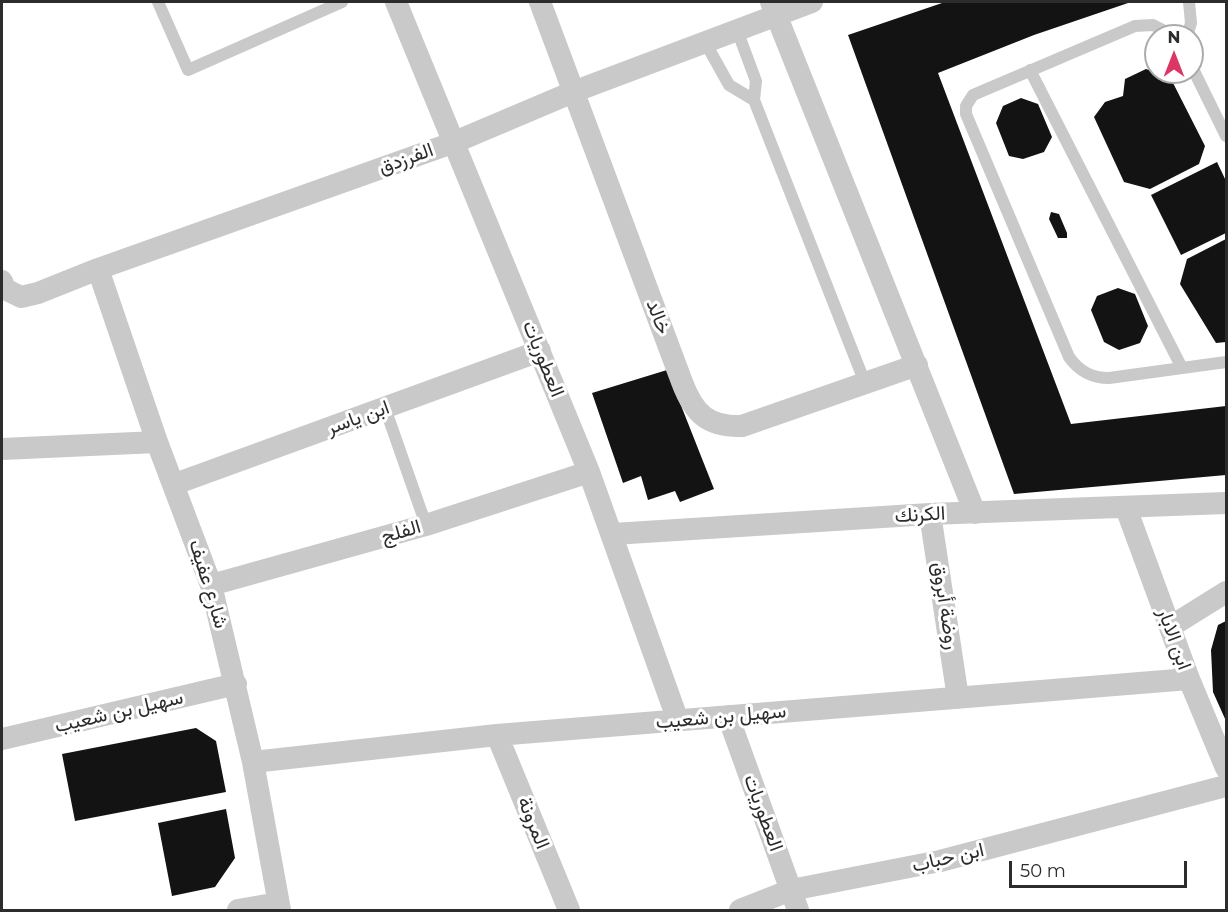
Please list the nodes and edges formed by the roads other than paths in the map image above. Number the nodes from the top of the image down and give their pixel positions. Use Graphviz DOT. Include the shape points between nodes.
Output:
graph roads {
  1 [pos="158,2"];
  2 [pos="342,2"];
  3 [pos="396,2"];
  4 [pos="540,2"];
  5 [pos="812,2"];
  6 [pos="1189,2"];
  7 [pos="774,8"];
  8 [pos="1191,24"];
  9 [pos="1144,26"];
  10 [pos="737,30"];
  11 [pos="705,42"];
  12 [pos="1030,70"];
  13 [pos="1201,84"];
  14 [pos="573,92"];
  15 [pos="753,100"];
  16 [pos="1227,136"];
  17 [pos="455,142"];
  18 [pos="98,269"];
  19 [pos="2,281"];
  20 [pos="540,351"];
  21 [pos="1227,362"];
  22 [pos="917,365"];
  23 [pos="1182,368"];
  24 [pos="865,383"];
  25 [pos="385,408"];
  26 [pos="157,442"];
  27 [pos="2,449"];
  28 [pos="589,472"];
  29 [pos="175,484"];
  30 [pos="1227,502"];
  31 [pos="1126,508"];
  32 [pos="975,513"];
  33 [pos="930,514"];
  34 [pos="426,525"];
  35 [pos="613,534"];
  36 [pos="211,585"];
  37 [pos="1227,592"];
  38 [pos="1170,627"];
  39 [pos="1189,679"];
  40 [pos="236,684"];
  41 [pos="958,698"];
  42 [pos="728,716"];
  43 [pos="678,721"];
  44 [pos="497,735"];
  45 [pos="2,739"];
  46 [pos="253,762"];
  47 [pos="1227,768"];
  48 [pos="1227,786"];
  49 [pos="795,900"];
  50 [pos="279,907"];
  51 [pos="238,910"];
  52 [pos="569,910"];
  53 [pos="740,910"];
  1 -- 2 [label="lane" via="188,70"];
  3 -- 17 [label="street, العطوريات"];
  4 -- 14 [label="street, خالد"];
  5 -- 7 [label="street, الفرزدق"];
  6 -- 8 [label="lane"];
  7 -- 10 [label="street, الفرزدق"];
  7 -- 22 [label="street"];
  9 -- 12 [label="lane"];
  10 -- 11 [label="street, الفرزدق"];
  10 -- 15 [label="lane" via="756,81"];
  11 -- 14 [label="street, الفرزدق"];
  11 -- 15 [label="lane" via="729,85"];
  12 -- 23 [label="lane"];
  12 -- 23 [label="lane" via="973,95 966,114 1069,357 1082,371 1099,378"];
  13 -- 16 [label="lane"];
  14 -- 17 [label="street, الفرزدق"];
  14 -- 24 [label="street, خالد" via="688,398 697,412 721,427 742,426"];
  15 -- 24 [label="lane"];
  17 -- 18 [label="street, الفرزدق"];
  17 -- 20 [label="street, العطوريات"];
  18 -- 19 [label="street, الفرزدق" via="21,297 5,289"];
  18 -- 26 [label="street, شارع عفيف"];
  20 -- 25 [label="street, ابن ياسر"];
  20 -- 28 [label="street, العطوريات"];
  21 -- 23 [label="lane"];
  22 -- 24 [label="street, خالد"];
  22 -- 32 [label="street"];
  25 -- 29 [label="street, ابن ياسر"];
  25 -- 34 [label="lane"];
  26 -- 27 [label="street"];
  26 -- 29 [label="street, شارع عفيف"];
  28 -- 34 [label="street, الفلج"];
  28 -- 35 [label="street, العطوريات"];
  29 -- 36 [label="street, شارع عفيف"];
  30 -- 31 [label="street, الكرنك"];
  31 -- 32 [label="street, الكرنك"];
  31 -- 38 [label="street, ابن الابار"];
  32 -- 33 [label="street, الكرنك"];
  33 -- 35 [label="street, الكرنك"];
  33 -- 41 [label="street, روضة أبروق"];
  34 -- 36 [label="street, الفلج"];
  35 -- 43 [label="street, العطوريات"];
  36 -- 40 [label="street, شارع عفيف"];
  37 -- 38 [label="street"];
  38 -- 39 [label="street, ابن الابار"];
  39 -- 41 [label="street, سهيل بن شعيب"];
  39 -- 47 [label="street, ابن الابار"];
  40 -- 45 [label="street, سهيل بن شعيب"];
  40 -- 46 [label="street, شارع عفيف"];
  41 -- 42 [label="street, سهيل بن شعيب"];
  42 -- 43 [label="street, سهيل بن شعيب"];
  42 -- 49 [label="street, العطوريات"];
  43 -- 44 [label="street, سهيل بن شعيب"];
  44 -- 46 [label="street, سهيل بن شعيب"];
  44 -- 52 [label="street, المرونة"];
  46 -- 50 [label="street, شارع عفيف"];
  48 -- 49 [label="street, ابن حباب"];
  49 -- 53 [label="street, ابن حباب"];
  50 -- 51 [label="street"];
}
